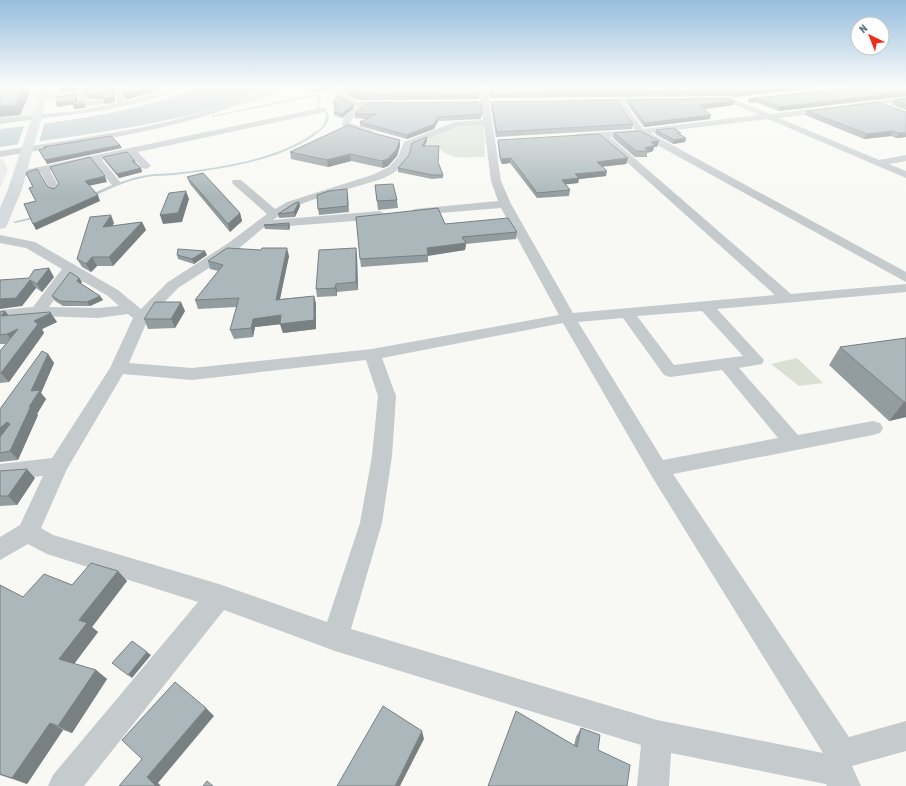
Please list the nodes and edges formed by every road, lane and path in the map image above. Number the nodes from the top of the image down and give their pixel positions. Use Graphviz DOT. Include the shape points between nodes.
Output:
graph roads {
  1 [pos="35,124"];
  2 [pos="166,124"];
  3 [pos="258,124"];
  4 [pos="346,124"];
  5 [pos="463,124"];
  6 [pos="488,124"];
  7 [pos="635,124"];
  8 [pos="713,124"];
  9 [pos="786,124"];
  10 [pos="641,132"];
  11 [pos="602,135"];
  12 [pos="379,136"];
  13 [pos="570,137"];
  14 [pos="26,150"];
  15 [pos="132,151"];
  16 [pos="0,154"];
  17 [pos="906,158"];
  18 [pos="96,159"];
  19 [pos="877,163"];
  20 [pos="146,166"];
  21 [pos="45,170"];
  22 [pos="20,174"];
  23 [pos="906,175"];
  24 [pos="237,182"];
  25 [pos="116,183"];
  26 [pos="56,190"];
  27 [pos="505,204"];
  28 [pos="274,214"];
  29 [pos="1,221"];
  30 [pos="259,225"];
  31 [pos="0,239"];
  32 [pos="69,269"];
  33 [pos="906,278"];
  34 [pos="906,288"];
  35 [pos="788,299"];
  36 [pos="706,306"];
  37 [pos="38,311"];
  38 [pos="137,313"];
  39 [pos="627,313"];
  40 [pos="0,316"];
  41 [pos="568,318"];
  42 [pos="372,354"];
  43 [pos="726,364"];
  44 [pos="118,368"];
  45 [pos="873,428"];
  46 [pos="793,443"];
  47 [pos="58,466"];
  48 [pos="658,469"];
  49 [pos="0,472"];
  50 [pos="28,532"];
  51 [pos="0,549"];
  52 [pos="219,596"];
  53 [pos="335,638"];
  54 [pos="657,735"];
  55 [pos="906,736"];
  56 [pos="840,770"];
  57 [pos="64,786"];
  58 [pos="653,786"];
  1 -- 14 [label="main road"];
  2 -- 14 [label="street" via="41,145"];
  3 -- 15 [label="street"];
  4 -- 12 [label="street"];
  5 -- 28 [label="street" via="404,143 403,158 393,168 376,177 291,204"];
  6 -- 27 [label="street" via="495,142 496,181"];
  7 -- 10 [label="street"];
  8 -- 10 [label="street"];
  9 -- 19 [label="street"];
  10 -- 11 [label="street"];
  10 -- 33 [label="street"];
  11 -- 13 [label="street"];
  11 -- 35 [label="street"];
  14 -- 16 [label="street"];
  14 -- 22 [label="main road"];
  15 -- 18 [label="street"];
  15 -- 20 [label="street"];
  17 -- 19 [label="street"];
  18 -- 21 [label="street"];
  18 -- 25 [label="street"];
  19 -- 23 [label="street"];
  21 -- 22 [label="street"];
  21 -- 26 [label="street"];
  22 -- 29 [label="main road"];
  24 -- 28 [label="street"];
  27 -- 30 [label="street"];
  27 -- 41 [label="street"];
  28 -- 30 [label="street"];
  30 -- 38 [label="street" via="232,247 173,285"];
  31 -- 32 [label="street" via="30,245"];
  32 -- 37 [label="street"];
  32 -- 38 [label="street" via="113,293"];
  34 -- 35 [label="street"];
  35 -- 36 [label="street"];
  36 -- 39 [label="street"];
  36 -- 43 [label="street" via="756,360"];
  37 -- 38 [label="street"];
  37 -- 40 [label="street"];
  38 -- 44 [label="street"];
  39 -- 41 [label="street"];
  39 -- 43 [label="street" via="670,371"];
  41 -- 42 [label="street"];
  41 -- 48 [label="street"];
  42 -- 44 [label="street" via="192,374"];
  42 -- 53 [label="street" via="387,396 382,456 371,523"];
  43 -- 46 [label="street"];
  44 -- 47 [label="street"];
  45 -- 46 [label="street"];
  46 -- 48 [label="street"];
  47 -- 49 [label="street"];
  47 -- 50 [label="street"];
  48 -- 56 [label="street"];
  50 -- 51 [label="street"];
  50 -- 52 [label="street" via="47,544"];
  52 -- 53 [label="street"];
  52 -- 57 [label="street"];
  53 -- 54 [label="street"];
  54 -- 56 [label="street" via="804,766"];
  54 -- 58 [label="street"];
  55 -- 56 [label="street"];
}
